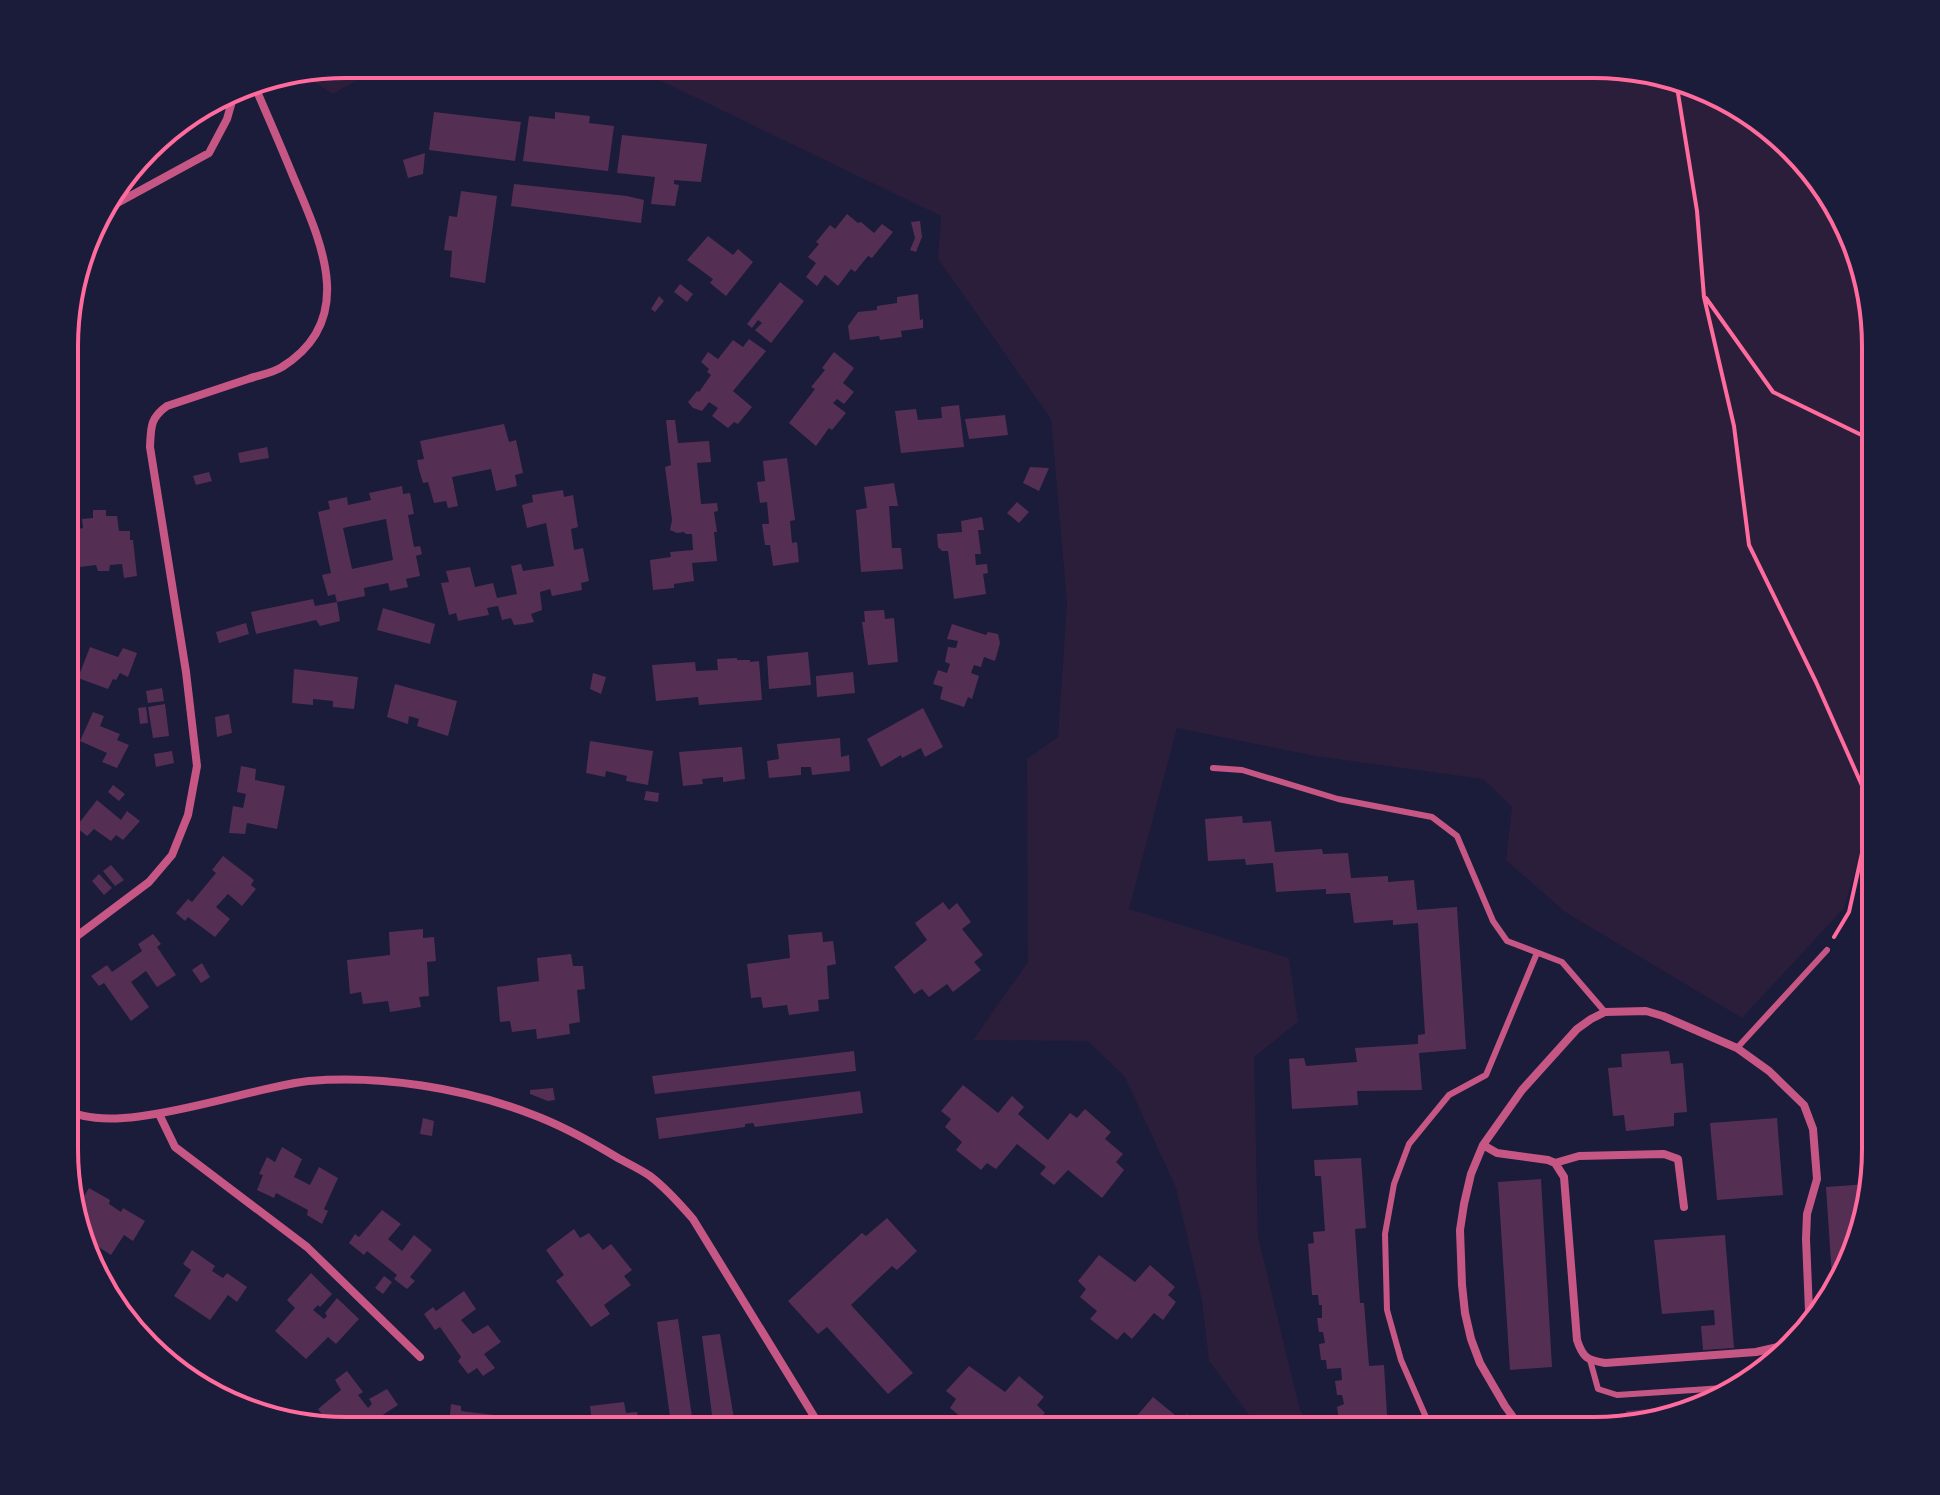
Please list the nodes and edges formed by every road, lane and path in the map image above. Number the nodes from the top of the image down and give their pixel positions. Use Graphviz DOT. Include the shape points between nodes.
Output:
graph roads {
  1 [pos="1678,91"];
  2 [pos="257,93"];
  3 [pos="231,104"];
  4 [pos="120,201"];
  5 [pos="1704,297"];
  6 [pos="1862,435"];
  7 [pos="1213,768"];
  8 [pos="1861,780"];
  9 [pos="1861,860"];
  10 [pos="79,935"];
  11 [pos="1827,950"];
  12 [pos="1537,953"];
  13 [pos="1605,1012"];
  14 [pos="1737,1048"];
  15 [pos="159,1114"];
  16 [pos="79,1115"];
  17 [pos="1483,1145"];
  18 [pos="1555,1163"];
  19 [pos="1684,1207"];
  20 [pos="1809,1309"];
  21 [pos="1774,1348"];
  22 [pos="420,1357"];
  23 [pos="1590,1360"];
  24 [pos="1714,1389"];
  25 [pos="814,1416"];
  26 [pos="1426,1417"];
  27 [pos="1513,1417"];
  1 -- 5 [label="path"];
  2 -- 10 [label="street" via="318,235 327,277 325,314 314,336 281,368 167,406 151,426 197,766 188,815 172,855 149,882"];
  3 -- 4 [label="street" via="209,153"];
  5 -- 6 [label="path" via="1773,392"];
  5 -- 8 [label="path" via="1734,426 1749,545"];
  7 -- 12 [label="lane" via="1242,770 1338,799 1432,817 1457,836 1493,921 1507,941"];
  9 -- 11 [label="path" via="1849,912"];
  11 -- 14 [label="lane"];
  12 -- 13 [label="lane" via="1562,962"];
  12 -- 26 [label="lane" via="1486,1075 1449,1095 1409,1144 1394,1184 1385,1234 1387,1310"];
  13 -- 14 [label="street" via="1646,1011"];
  13 -- 17 [label="street" via="1577,1029 1522,1090"];
  14 -- 20 [label="street" via="1789,1089 1804,1105 1813,1129 1817,1179 1807,1214"];
  15 -- 16 [label="street" via="107,1119"];
  15 -- 22 [label="street" via="175,1147 307,1247"];
  15 -- 25 [label="street" via="308,1081 370,1081 435,1088 533,1114 650,1177 674,1198 693,1219"];
  17 -- 18 [label="street" via="1497,1153"];
  17 -- 27 [label="street" via="1471,1174 1460,1230 1465,1313 1480,1363"];
  18 -- 19 [label="street" via="1579,1156 1664,1154 1678,1159"];
  18 -- 23 [label="street" via="1564,1177 1577,1340"];
  21 -- 23 [label="street"];
  23 -- 24 [label="lane" via="1598,1389 1617,1395"];
}
